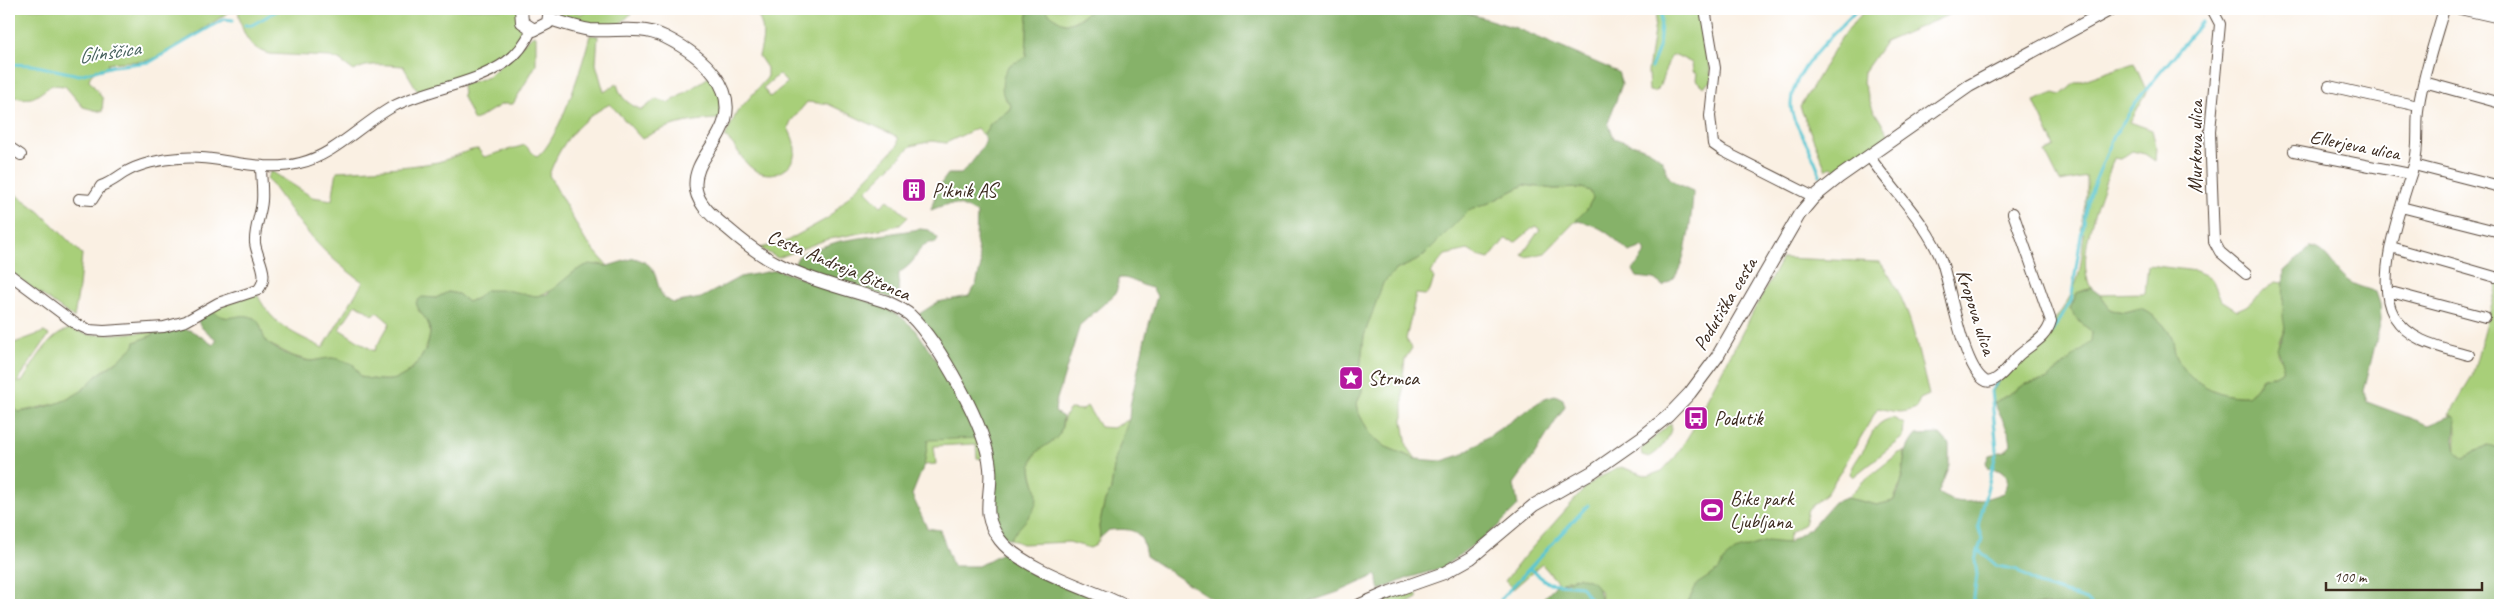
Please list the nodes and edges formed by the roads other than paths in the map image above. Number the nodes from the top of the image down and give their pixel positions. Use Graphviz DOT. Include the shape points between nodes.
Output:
graph roads {
  1 [pos="521,9"];
  2 [pos="1705,9"];
  3 [pos="2111,9"];
  4 [pos="2212,9"];
  5 [pos="2444,9"];
  6 [pos="2460,9"];
  7 [pos="550,14"];
  8 [pos="2500,18"];
  9 [pos="532,29"];
  10 [pos="2424,82"];
  11 [pos="2329,86"];
  12 [pos="2500,103"];
  13 [pos="2418,106"];
  14 [pos="9,147"];
  15 [pos="2294,151"];
  16 [pos="21,155"];
  17 [pos="1869,156"];
  18 [pos="261,166"];
  19 [pos="2412,169"];
  20 [pos="2500,187"];
  21 [pos="1814,197"];
  22 [pos="79,199"];
  23 [pos="2401,207"];
  24 [pos="2013,213"];
  25 [pos="2500,232"];
  26 [pos="2391,247"];
  27 [pos="9,274"];
  28 [pos="2246,274"];
  29 [pos="2495,277"];
  30 [pos="2387,291"];
  31 [pos="2485,317"];
  32 [pos="2469,355"];
  33 [pos="1123,605"];
  34 [pos="1360,605"];
  1 -- 9 [label="street" via="522,22"];
  2 -- 21 [label="street" via="1715,68 1710,116 1714,144"];
  3 -- 17 [label="street, Podutiška cesta" via="1969,86"];
  4 -- 28 [label="street, Murkova ulica" via="2220,24 2210,131 2214,241 2220,252"];
  5 -- 10 [label="street, Ellerjeva ulica"];
  6 -- 8 [label="street"];
  7 -- 9 [label="street, Cesta Andreja Bitenca" via="544,27"];
  7 -- 33 [label="street, Cesta Andreja Bitenca" via="590,30 641,29 664,37 710,70 720,83 728,106 720,132 696,176 696,191 702,204 716,220 775,263 887,302 911,316 934,347 975,417 990,468 987,506 990,524 998,538 1040,569"];
  9 -- 18 [label="street" via="519,50 491,71 392,107 302,163"];
  10 -- 12 [label="street"];
  10 -- 13 [label="street, Ellerjeva ulica"];
  11 -- 13 [label="street"];
  13 -- 19 [label="street, Ellerjeva ulica" via="2418,139"];
  14 -- 16 [label="street"];
  15 -- 19 [label="street, Ellerjeva ulica"];
  17 -- 21 [label="street, Podutiška cesta"];
  17 -- 24 [label="street, Kropova ulica" via="1934,245 1964,344 1978,375 1990,382 2042,338 2051,321"];
  18 -- 22 [label="street" via="181,157 164,160 125,173 101,186 92,200"];
  18 -- 27 [label="street" via="262,200 255,244 264,274 263,284 258,290 218,303 186,321 164,327 89,330 66,317"];
  19 -- 20 [label="street, Ellerjeva ulica"];
  19 -- 23 [label="street, Ellerjeva ulica"];
  21 -- 34 [label="street, Podutiška cesta" via="1799,214 1717,357 1668,416 1592,472 1534,505 1471,558 1444,574"];
  23 -- 25 [label="street"];
  23 -- 26 [label="street, Ellerjeva ulica"];
  26 -- 29 [label="street"];
  26 -- 30 [label="street, Ellerjeva ulica" via="2386,270"];
  30 -- 31 [label="street"];
  30 -- 32 [label="street, Ellerjeva ulica" via="2393,314 2411,335 2425,343"];
}
